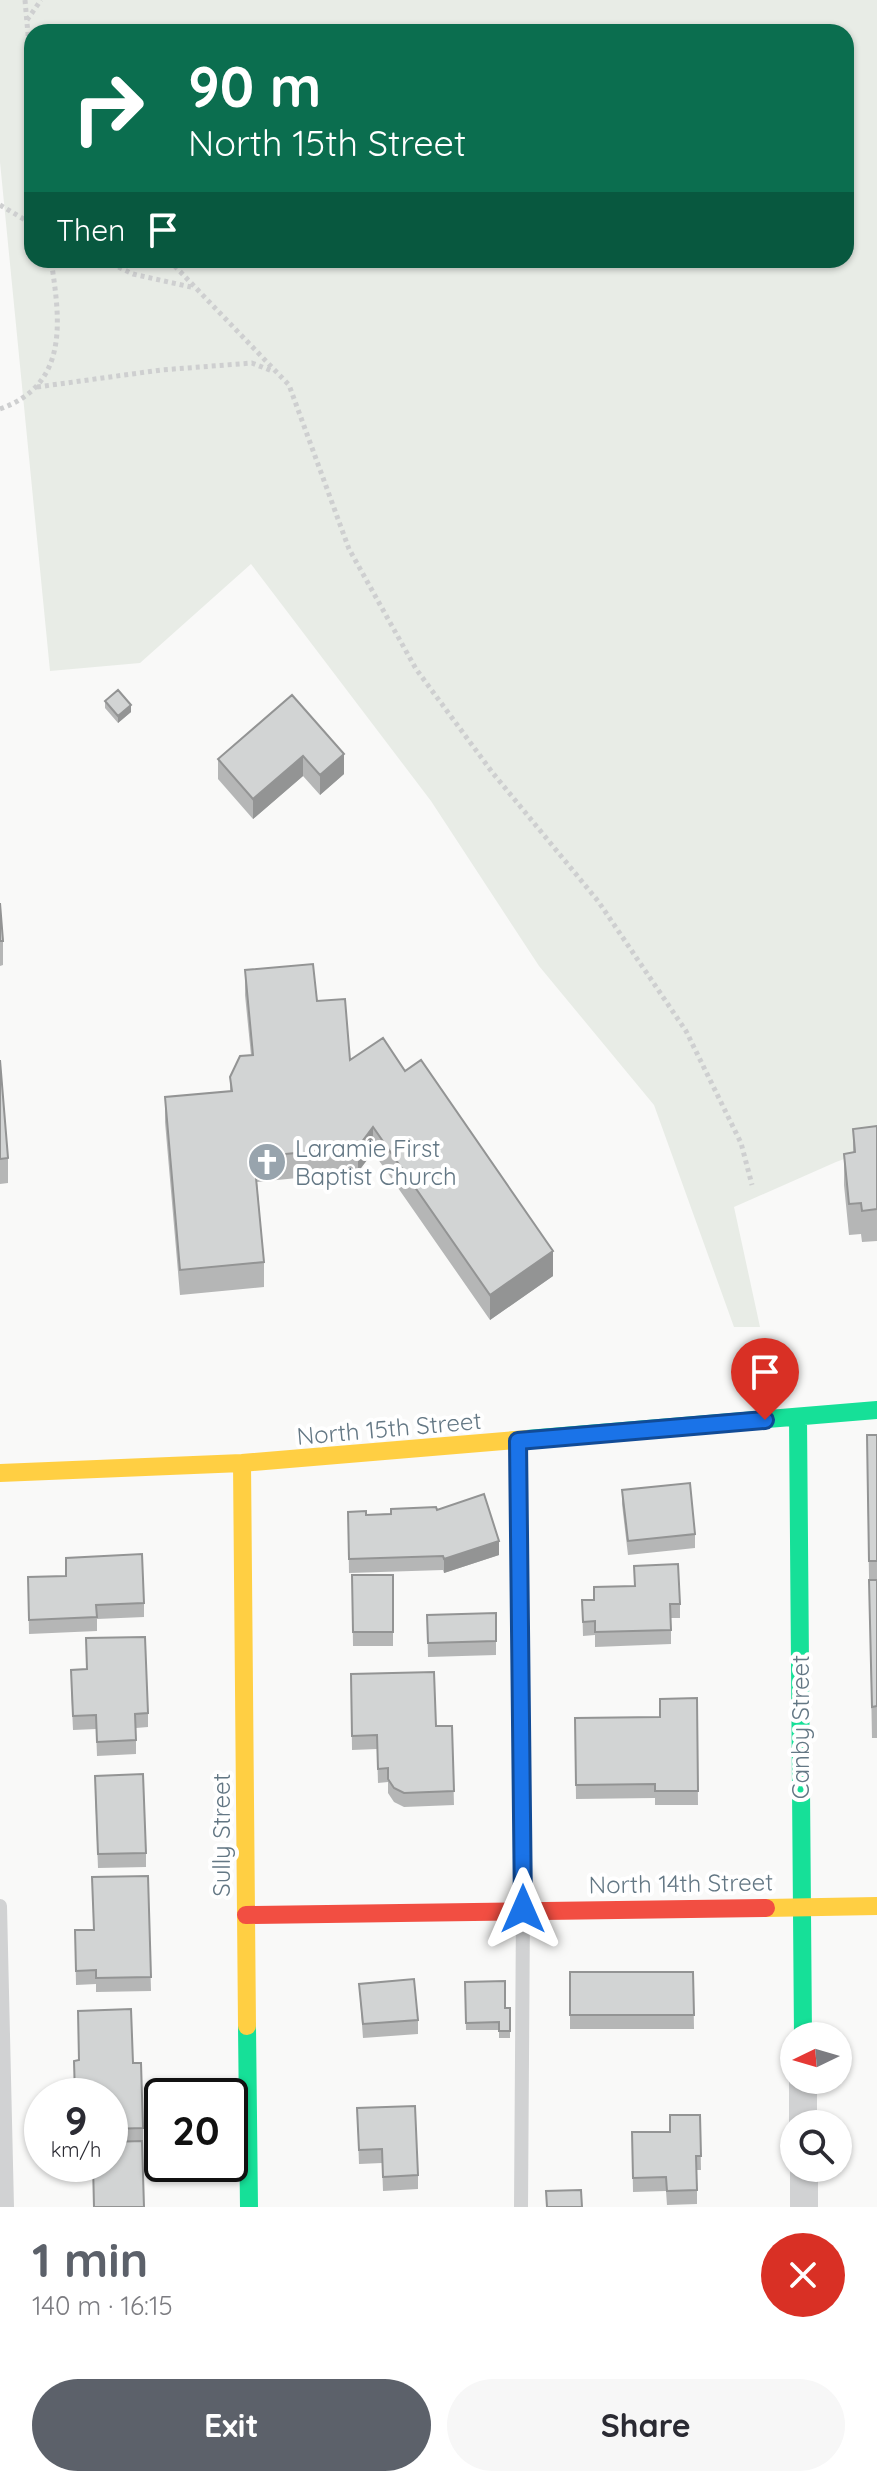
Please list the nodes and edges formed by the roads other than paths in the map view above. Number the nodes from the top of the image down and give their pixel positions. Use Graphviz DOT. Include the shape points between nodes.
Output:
graph roads {
  1 [pos="877,1410"];
  2 [pos="798,1417"];
  3 [pos="518,1441"];
  4 [pos="242,1463"];
  5 [pos="0,1473"];
  6 [pos="0,1906"];
  7 [pos="802,1906"];
  8 [pos="877,1906"];
  9 [pos="523,1909"];
  10 [pos="246,1915"];
  11 [pos="803,2022"];
  12 [pos="804,2182"];
  13 [pos="7,2207"];
  14 [pos="249,2207"];
  15 [pos="521,2207"];
  16 [pos="804,2207"];
  1 -- 2 [label="street, North 15th Street"];
  2 -- 3 [label="street, North 15th Street"];
  2 -- 7 [label="street, Canby Street"];
  3 -- 4 [label="street, North 15th Street"];
  3 -- 9 [label="lane"];
  4 -- 5 [label="street, North 15th Street"];
  4 -- 10 [label="street, Sully Street"];
  6 -- 13 [label="lane"];
  7 -- 8 [label="street, North 14th Street"];
  7 -- 9 [label="street, North 14th Street"];
  7 -- 11 [label="street, Canby Street"];
  9 -- 10 [label="street, North 14th Street"];
  9 -- 15 [label="lane"];
  10 -- 14 [label="street, Sully Street"];
  12 -- 16 [label="street"];
}
